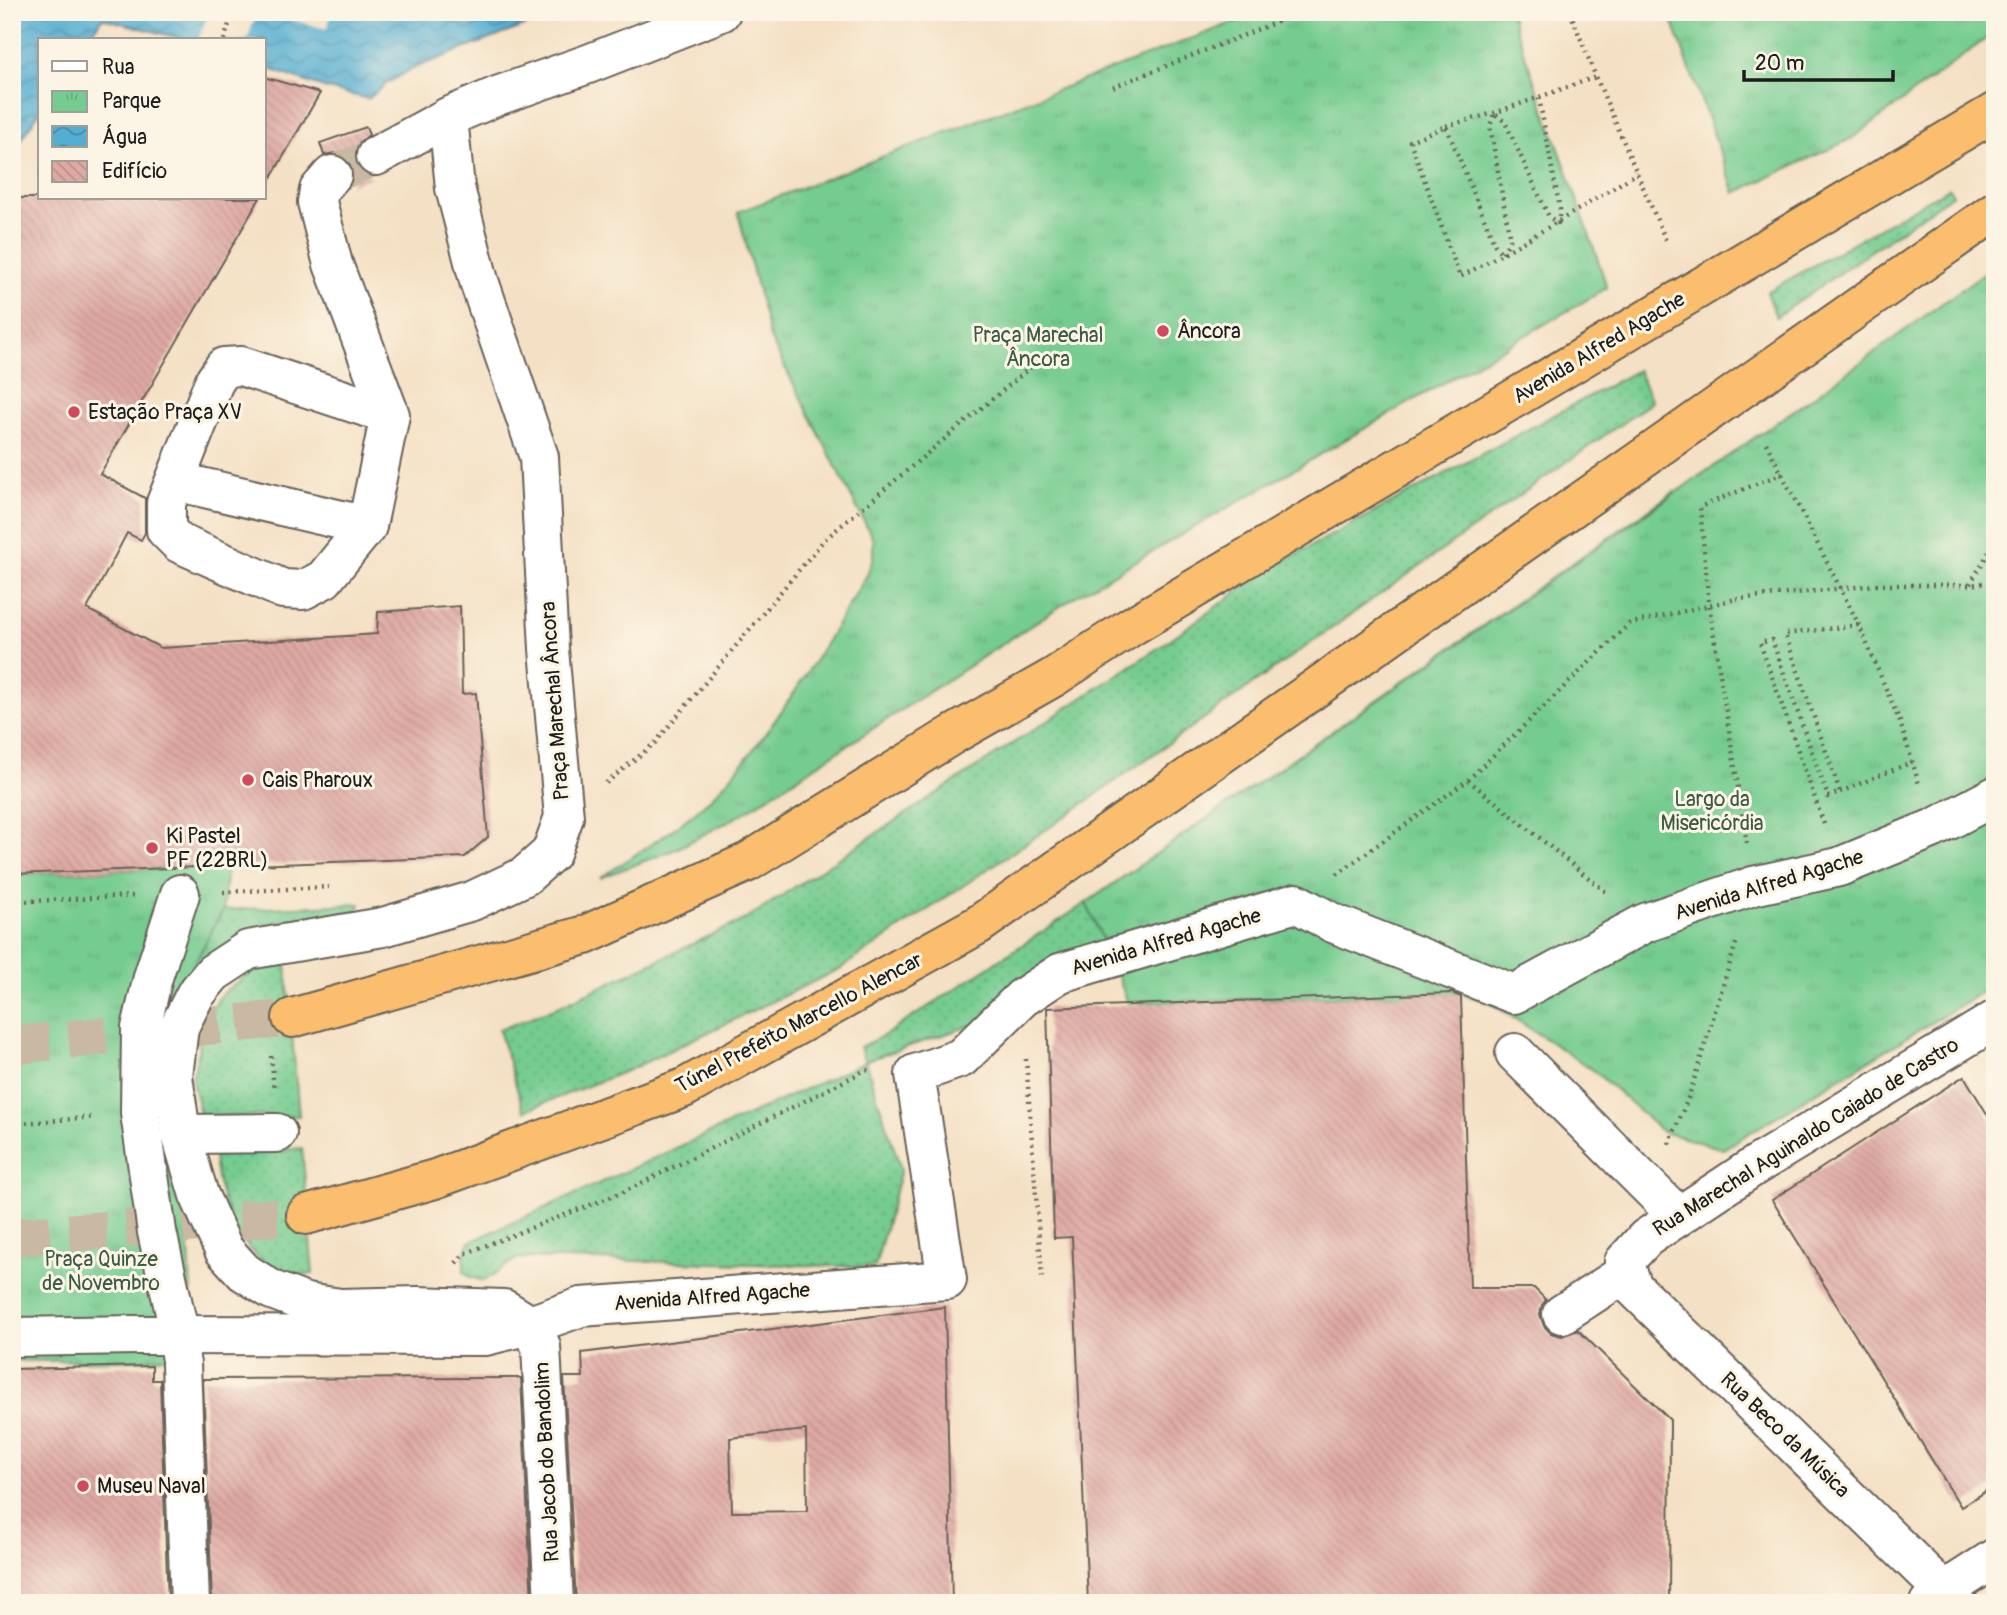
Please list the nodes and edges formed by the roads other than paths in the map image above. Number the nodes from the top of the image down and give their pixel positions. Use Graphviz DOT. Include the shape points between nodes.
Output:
graph roads {
  1 [pos="721,12"];
  2 [pos="1995,112"];
  3 [pos="448,117"];
  4 [pos="376,156"];
  5 [pos="332,175"];
  6 [pos="1995,211"];
  7 [pos="390,415"];
  8 [pos="175,481"];
  9 [pos="367,526"];
  10 [pos="1995,796"];
  11 [pos="180,894"];
  12 [pos="292,1018"];
  13 [pos="1995,1020"];
  14 [pos="1515,1053"];
  15 [pos="277,1133"];
  16 [pos="181,1134"];
  17 [pos="306,1215"];
  18 [pos="1678,1216"];
  19 [pos="1626,1267"];
  20 [pos="1562,1314"];
  21 [pos="530,1325"];
  22 [pos="12,1337"];
  23 [pos="180,1352"];
  24 [pos="1995,1558"];
  25 [pos="1943,1599"];
  26 [pos="190,1603"];
  27 [pos="554,1603"];
  1 -- 3 [label="street"];
  2 -- 12 [label="highway, Avenida Alfred Agache" via="1132,626 748,862 585,935"];
  3 -- 4 [label="street"];
  3 -- 16 [label="street, Praça Marechal Âncora" via="455,188 479,281 539,457 564,817 551,853 525,876 472,901 383,927 248,950 213,973 195,995 179,1027 173,1076"];
  5 -- 7 [label="street" via="317,202 333,264"];
  6 -- 17 [label="highway, Túnel Prefeito Marcello Alencar" via="978,925 684,1088 435,1179"];
  7 -- 8 [label="street" via="241,366 224,367"];
  7 -- 9 [label="street"];
  8 -- 9 [label="street"];
  8 -- 9 [label="street" via="166,503 166,530 179,543 284,589 303,590 324,579"];
  10 -- 21 [label="street, Avenida Alfred Agache" via="1934,828 1839,867 1753,886 1645,923 1514,994 1333,923 1296,903 1060,973 1022,998 961,1058 915,1074 947,1280 581,1307"];
  11 -- 23 [label="street" via="141,1028 140,1113"];
  13 -- 18 [label="street, Rua Marechal Aguinaldo Caiado de Castro"];
  14 -- 18 [label="street"];
  15 -- 16 [label="street"];
  16 -- 21 [label="street, Praça Marechal Âncora" via="199,1195 223,1250 244,1272 272,1290 306,1303 341,1308 504,1309"];
  18 -- 19 [label="street, Rua Marechal Aguinaldo Caiado de Castro" via="1646,1238"];
  19 -- 20 [label="street, Rua Marechal Aguinaldo Caiado de Castro"];
  19 -- 25 [label="street, Rua Beco da Música" via="1633,1287"];
  21 -- 23 [label="street, Avenida Alfred Agache" via="485,1336"];
  21 -- 27 [label="street, Rua Jacob do Bandolim" via="541,1346"];
  22 -- 23 [label="street, Avenida Alfred Agache"];
  23 -- 26 [label="street"];
  24 -- 25 [label="street"];
}
